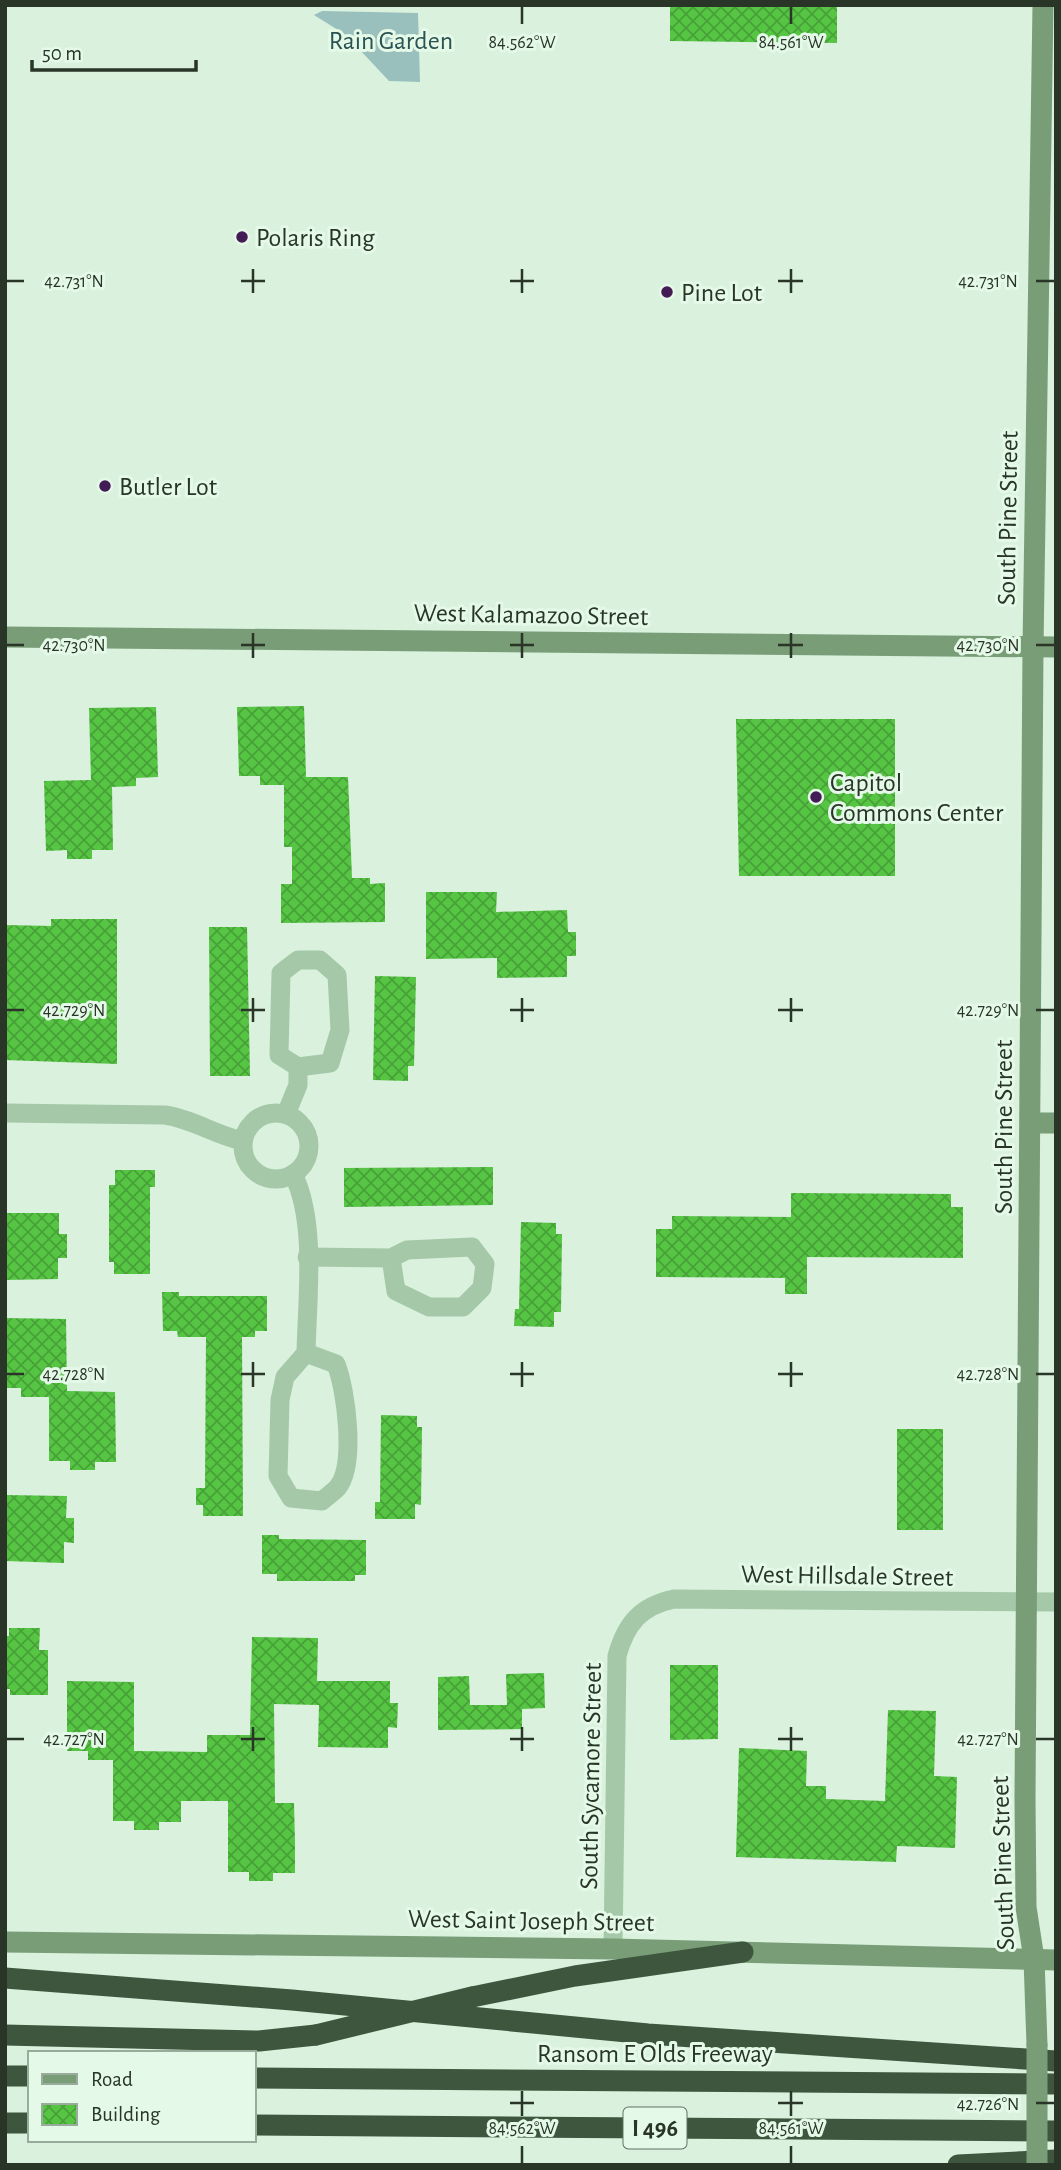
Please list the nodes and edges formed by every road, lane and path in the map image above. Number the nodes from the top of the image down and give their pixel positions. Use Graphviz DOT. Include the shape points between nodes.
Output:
graph roads {
  1 [pos="1043,5"];
  2 [pos="1048,167"];
  3 [pos="5,637"];
  4 [pos="1033,647"];
  5 [pos="1056,647"];
  6 [pos="298,1067"];
  7 [pos="5,1113"];
  8 [pos="286,1114"];
  9 [pos="1031,1123"];
  10 [pos="1056,1123"];
  11 [pos="243,1141"];
  12 [pos="293,1174"];
  13 [pos="307,1257"];
  14 [pos="391,1258"];
  15 [pos="306,1353"];
  16 [pos="1028,1602"];
  17 [pos="1056,1602"];
  18 [pos="641,1612"];
  19 [pos="5,1942"];
  20 [pos="613,1949"];
  21 [pos="743,1952"];
  22 [pos="1034,1959"];
  23 [pos="1056,1960"];
  24 [pos="5,1978"];
  25 [pos="5,2035"];
  26 [pos="1056,2062"];
  27 [pos="5,2076"];
  28 [pos="28,2076"];
  29 [pos="256,2078"];
  30 [pos="1056,2084"];
  31 [pos="5,2123"];
  32 [pos="28,2123"];
  33 [pos="256,2125"];
  34 [pos="1056,2131"];
  35 [pos="1056,2160"];
  36 [pos="958,2165"];
  37 [pos="1037,2165"];
  1 -- 2 [label="street, South Pine Street"];
  2 -- 4 [label="street, South Pine Street"];
  3 -- 4 [label="street, West Kalamazoo Street"];
  4 -- 5 [label="street, West Kalamazoo Street"];
  4 -- 9 [label="street, South Pine Street"];
  6 -- 6 [label="street" via="330,1063 340,1030 337,975 320,960 298,960 281,973 279,1055"];
  6 -- 8 [label="street" via="298,1085"];
  7 -- 11 [label="street" via="165,1115"];
  8 -- 11 [label="street" via="258,1118"];
  8 -- 12 [label="street" via="296,1119 308,1137 307,1158"];
  9 -- 10 [label="street"];
  9 -- 16 [label="street, South Pine Street"];
  11 -- 12 [label="street" via="247,1162 262,1176"];
  12 -- 13 [label="street" via="303,1193"];
  13 -- 14 [label="street"];
  13 -- 15 [label="street"];
  14 -- 14 [label="street" via="407,1250 472,1247 485,1264 482,1288 463,1307 429,1307 396,1291"];
  15 -- 15 [label="street" via="285,1377 278,1476 291,1498 322,1501 340,1486 348,1457 344,1383 336,1364"];
  16 -- 17 [label="street, West Hillsdale Street"];
  16 -- 18 [label="street, West Hillsdale Street" via="674,1599"];
  16 -- 22 [label="street, South Pine Street" via="1026,1907"];
  18 -- 20 [label="street, South Sycamore Street" via="629,1623 617,1656"];
  19 -- 20 [label="street, West Saint Joseph Street"];
  20 -- 21 [label="street, West Saint Joseph Street"];
  21 -- 22 [label="street, West Saint Joseph Street"];
  21 -- 25 [label="highway, bridge" via="575,1976 316,2035 248,2041"];
  22 -- 23 [label="street, West Saint Joseph Street"];
  22 -- 37 [label="street, South Pine Street, bridge"];
  24 -- 26 [label="highway" via="648,2034"];
  27 -- 28 [label="highway"];
  29 -- 30 [label="highway, Ransom E Olds Freeway / I 496"];
  31 -- 32 [label="highway"];
  33 -- 34 [label="highway, I 496"];
  35 -- 36 [label="highway"];
}
